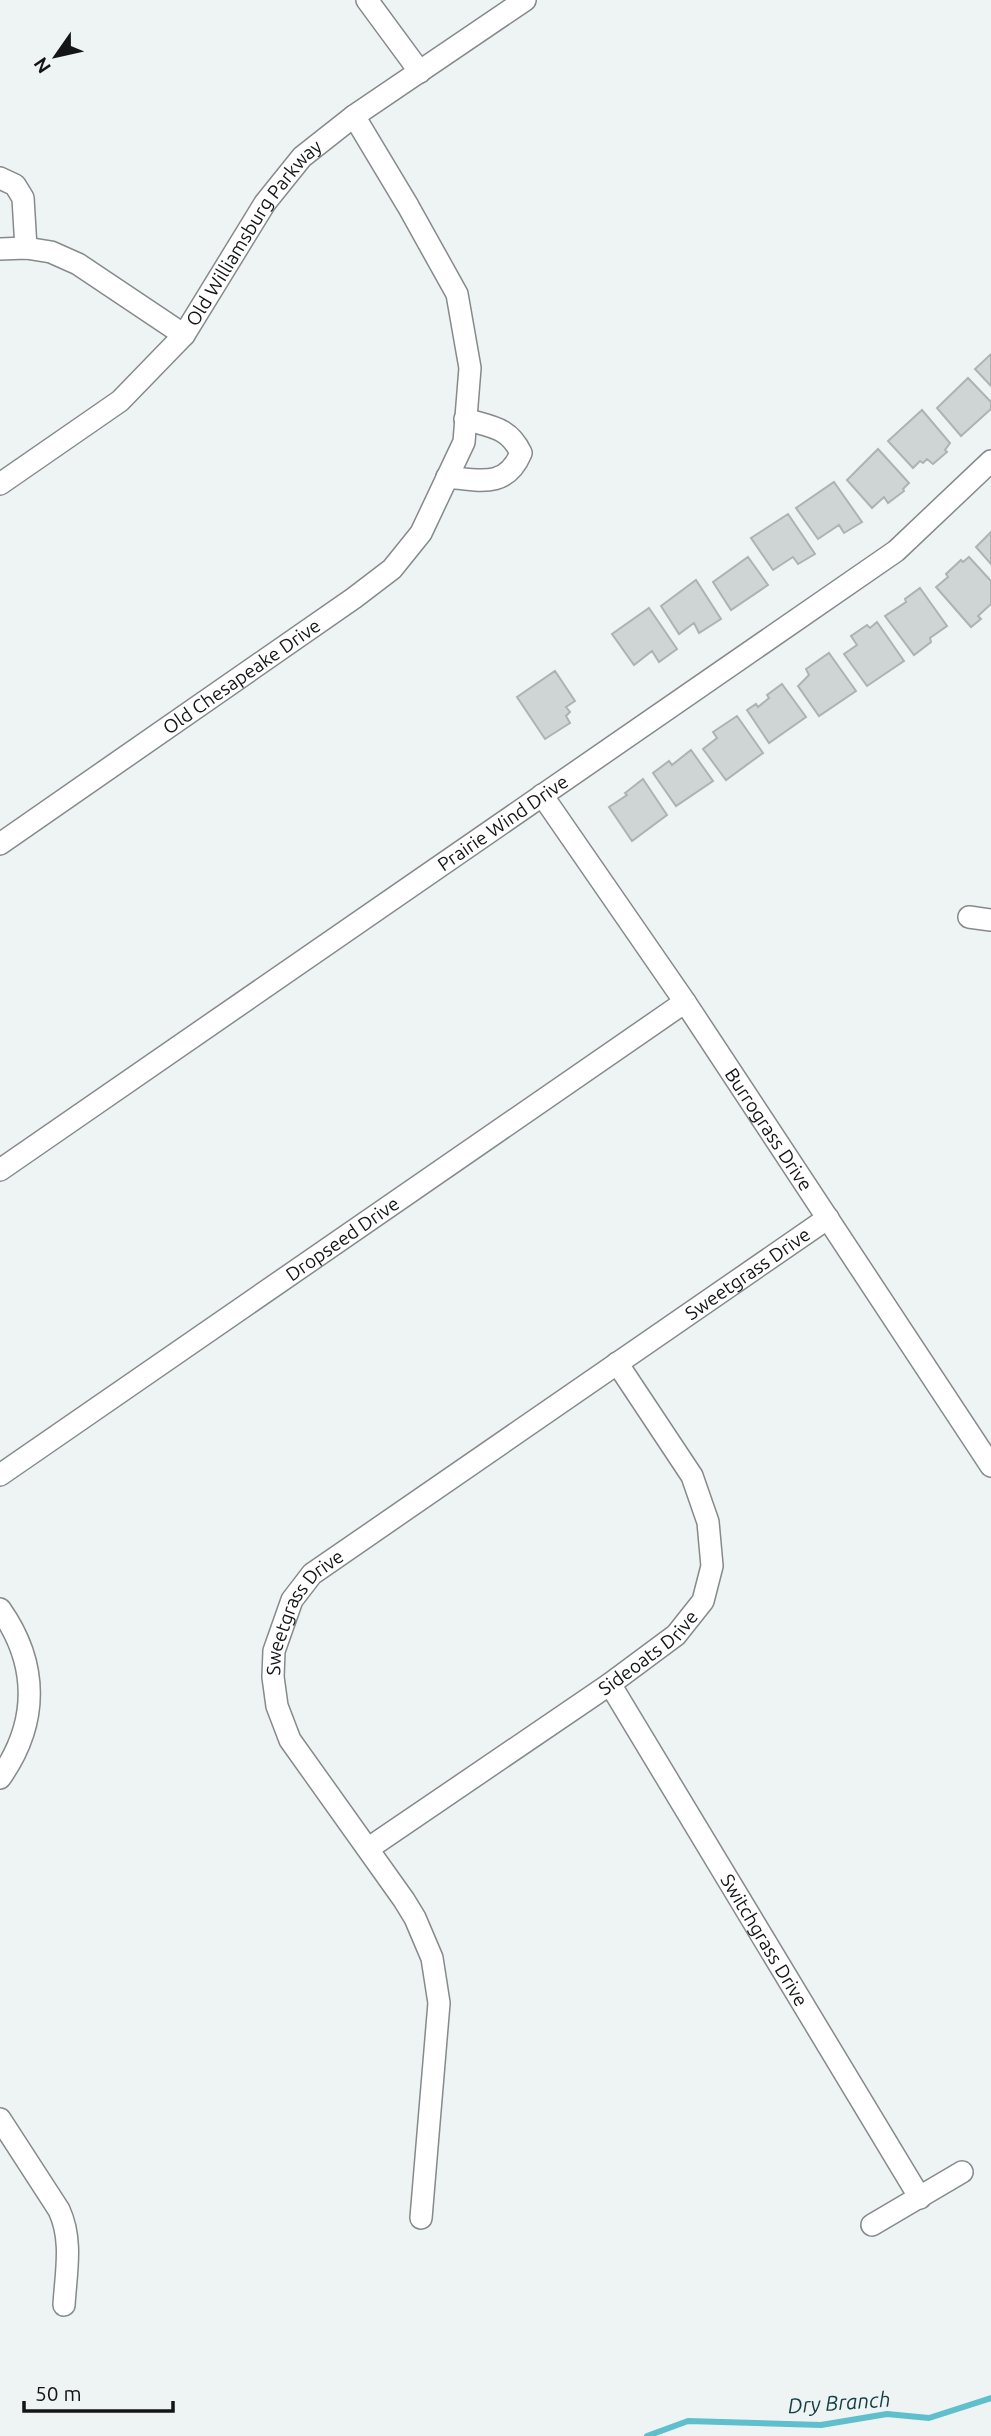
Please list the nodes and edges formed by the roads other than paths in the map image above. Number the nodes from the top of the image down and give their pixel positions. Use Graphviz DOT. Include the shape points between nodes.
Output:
graph roads {
  1 [pos="367,0"];
  2 [pos="525,0"];
  3 [pos="420,72"];
  4 [pos="354,116"];
  5 [pos="0,178"];
  6 [pos="26,248"];
  7 [pos="0,249"];
  8 [pos="184,335"];
  9 [pos="465,419"];
  10 [pos="991,461"];
  11 [pos="447,477"];
  12 [pos="0,484"];
  13 [pos="542,795"];
  14 [pos="0,844"];
  15 [pos="969,917"];
  16 [pos="991,920"];
  17 [pos="685,1002"];
  18 [pos="0,1170"];
  19 [pos="828,1218"];
  20 [pos="617,1363"];
  21 [pos="988,1457"];
  22 [pos="0,1475"];
  23 [pos="0,1609"];
  24 [pos="610,1684"];
  25 [pos="0,1778"];
  26 [pos="369,1849"];
  27 [pos="0,2119"];
  28 [pos="962,2172"];
  29 [pos="920,2198"];
  30 [pos="421,2218"];
  31 [pos="872,2225"];
  32 [pos="64,2305"];
  1 -- 3 [label="street"];
  2 -- 3 [label="street, Old Williamsburg Parkway"];
  3 -- 4 [label="street, Old Williamsburg Parkway"];
  4 -- 8 [label="street, Old Williamsburg Parkway" via="302,157 265,203"];
  4 -- 9 [label="street, Old Chesapeake Drive" via="457,295 470,368"];
  5 -- 6 [label="street" via="15,185 23,198"];
  6 -- 7 [label="street"];
  6 -- 8 [label="street" via="51,252 78,264"];
  8 -- 12 [label="street, Old Williamsburg Parkway" via="120,401"];
  9 -- 11 [label="street, Old Chesapeake Drive" via="464,442"];
  9 -- 11 [label="street" via="505,431 521,453 509,473 496,480"];
  10 -- 13 [label="street, Prairie Wind Drive" via="896,551"];
  11 -- 14 [label="street, Old Chesapeake Drive" via="422,533 392,569"];
  13 -- 17 [label="street, Burrograss Drive"];
  13 -- 18 [label="street, Prairie Wind Drive"];
  15 -- 16 [label="street"];
  17 -- 19 [label="street, Burrograss Drive"];
  17 -- 22 [label="street, Dropseed Drive"];
  19 -- 20 [label="street, Sweetgrass Drive"];
  19 -- 21 [label="street, Burrograss Drive"];
  20 -- 24 [label="street, Sideoats Drive" via="692,1476 708,1522 712,1566 703,1601 676,1635"];
  20 -- 26 [label="street, Sweetgrass Drive" via="312,1574 292,1600 274,1651 277,1706 289,1740"];
  23 -- 25 [label="street" via="26,1656 30,1686 26,1726 13,1760"];
  24 -- 26 [label="street, Sideoats Drive"];
  24 -- 29 [label="street, Switchgrass Drive"];
  26 -- 30 [label="street, Sweetgrass Drive" via="415,1918 432,1958 439,2003"];
  27 -- 32 [label="street" via="66,2226"];
  28 -- 29 [label="street"];
  29 -- 31 [label="street"];
}
